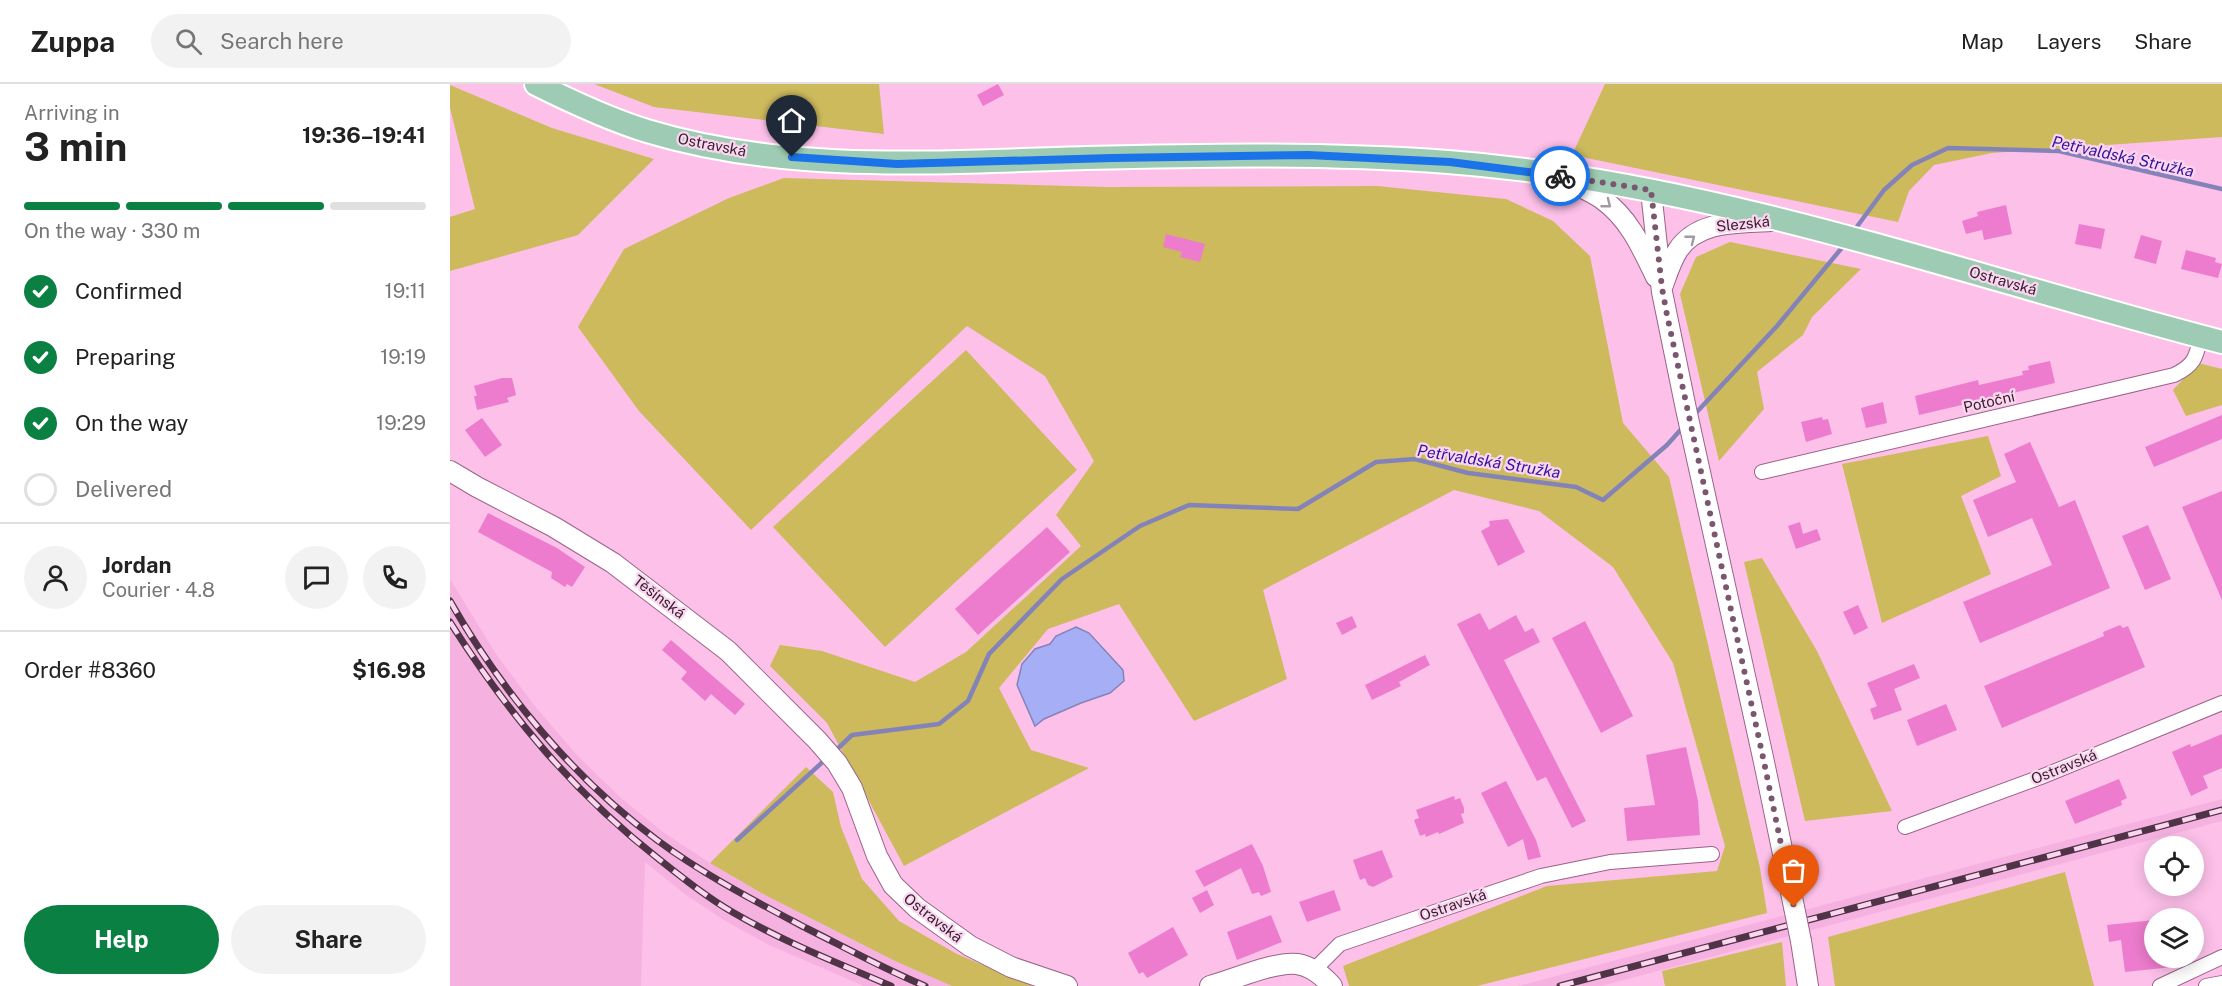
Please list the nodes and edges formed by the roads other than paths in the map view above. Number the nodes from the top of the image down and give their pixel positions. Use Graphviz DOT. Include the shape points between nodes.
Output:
graph roads {
  1 [pos="536,84"];
  2 [pos="1557,175"];
  3 [pos="1651,190"];
  4 [pos="1785,220"];
  5 [pos="1662,288"];
  6 [pos="2211,339"];
  7 [pos="450,471"];
  8 [pos="1762,472"];
  9 [pos="2222,703"];
  10 [pos="837,763"];
  11 [pos="1905,827"];
  12 [pos="1712,854"];
  13 [pos="2222,957"];
  14 [pos="1314,970"];
  15 [pos="2222,983"];
  16 [pos="1067,986"];
  17 [pos="1210,986"];
  18 [pos="1332,986"];
  19 [pos="1808,986"];
  20 [pos="2160,986"];
  21 [pos="2206,986"];
  1 -- 2 [label="main road, Ostravská" via="598,114 651,132 770,155 897,164 1308,155 1450,162"];
  2 -- 3 [label="main road, Ostravská"];
  2 -- 5 [label="main road, one-way" via="1602,199 1620,214 1635,234"];
  3 -- 4 [label="main road, Ostravská"];
  3 -- 5 [label="main road"];
  5 -- 4 [label="main road, Slezská, one-way" via="1678,250 1704,229 1720,224"];
  4 -- 6 [label="main road, Ostravská"];
  5 -- 19 [label="main road, bridge"];
  6 -- 8 [label="street, Potoční" via="2187,369 2174,375"];
  7 -- 10 [label="main road, Těšínská" via="554,527 664,600 728,651"];
  9 -- 11 [label="street, Ostravská"];
  10 -- 16 [label="main road, Ostravská" via="852,788 877,856 893,885 917,908 970,946 1011,967"];
  12 -- 14 [label="street, Ostravská" via="1610,862 1541,876 1340,944"];
  13 -- 20 [label="street"];
  14 -- 17 [label="main road" via="1281,964"];
  14 -- 18 [label="main road"];
  15 -- 21 [label="street"];
}
